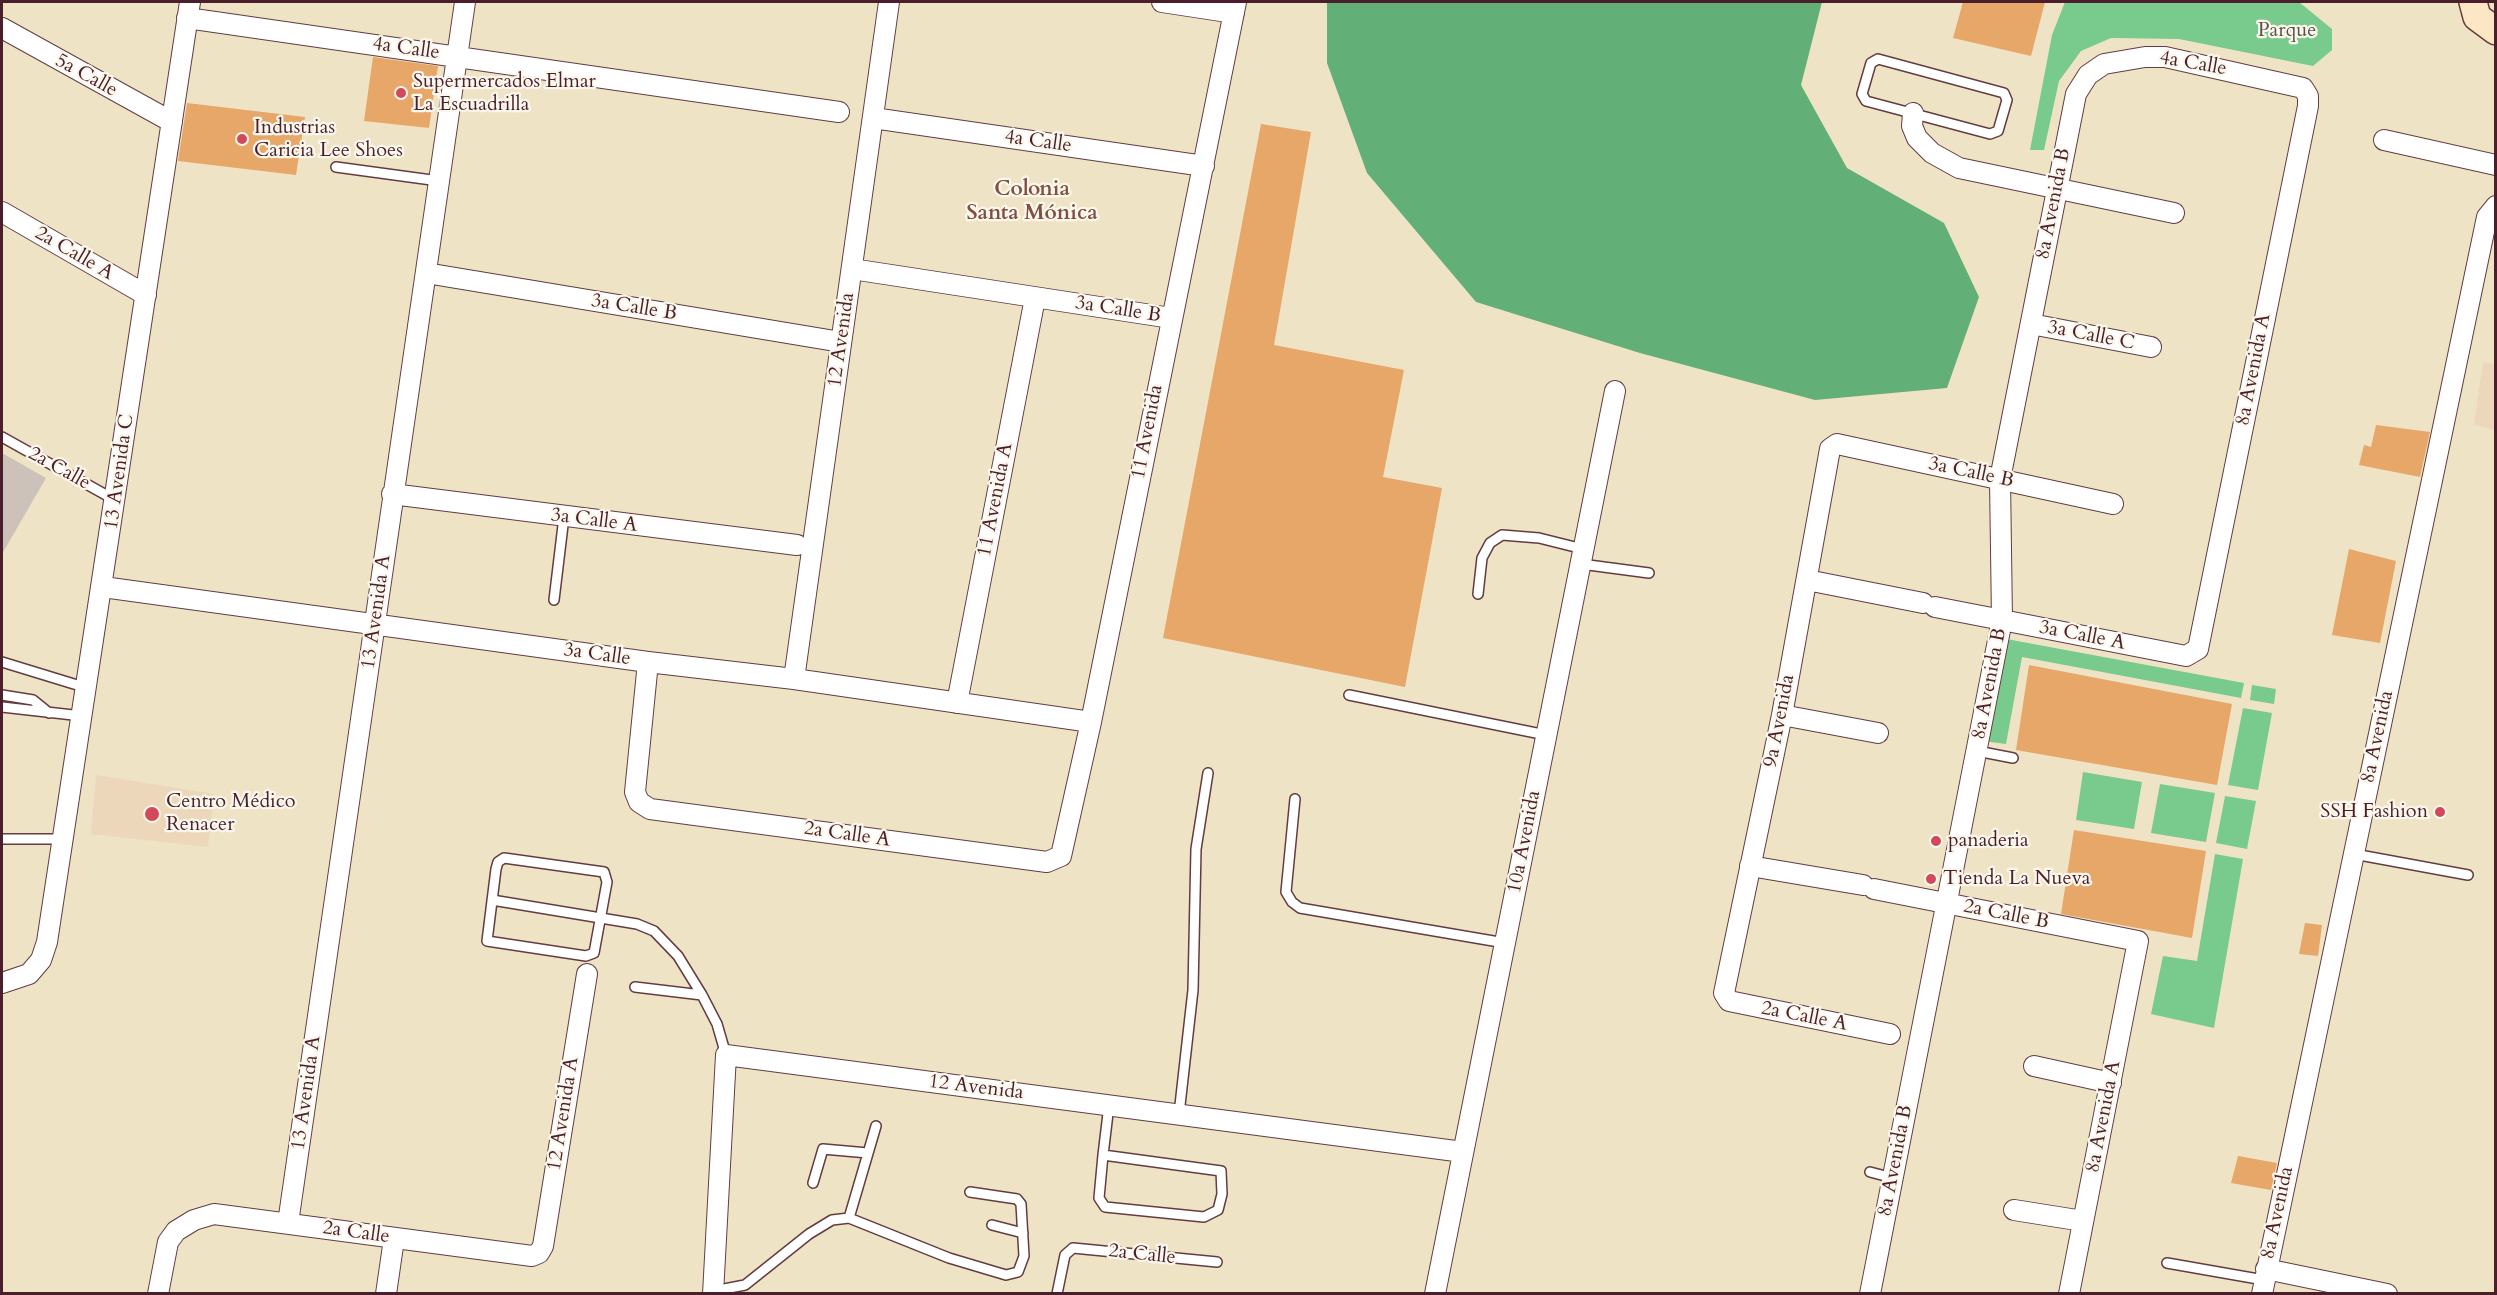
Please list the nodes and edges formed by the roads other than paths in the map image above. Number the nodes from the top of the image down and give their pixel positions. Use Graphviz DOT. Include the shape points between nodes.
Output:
graph roads {
  1 [pos="465,2"];
  2 [pos="889,2"];
  3 [pos="1162,2"];
  4 [pos="2473,2"];
  5 [pos="1235,7"];
  6 [pos="188,10"];
  7 [pos="2,28"];
  8 [pos="2496,31"];
  9 [pos="456,56"];
  10 [pos="2088,75"];
  11 [pos="2300,87"];
  12 [pos="839,112"];
  13 [pos="1913,113"];
  14 [pos="873,118"];
  15 [pos="172,122"];
  16 [pos="2384,140"];
  17 [pos="2496,165"];
  18 [pos="1204,166"];
  19 [pos="336,167"];
  20 [pos="438,181"];
  21 [pos="2056,190"];
  22 [pos="2492,211"];
  23 [pos="2,212"];
  24 [pos="2174,213"];
  25 [pos="852,269"];
  26 [pos="426,273"];
  27 [pos="146,296"];
  28 [pos="1035,298"];
  29 [pos="1170,318"];
  30 [pos="2031,324"];
  31 [pos="841,342"];
  32 [pos="2151,347"];
  33 [pos="1615,391"];
  34 [pos="2,437"];
  35 [pos="1830,449"];
  36 [pos="2000,479"];
  37 [pos="392,494"];
  38 [pos="116,501"];
  39 [pos="2113,504"];
  40 [pos="564,517"];
  41 [pos="796,545"];
  42 [pos="1582,556"];
  43 [pos="1649,573"];
  44 [pos="1807,580"];
  45 [pos="103,587"];
  46 [pos="1478,594"];
  47 [pos="554,600"];
  48 [pos="2002,620"];
  49 [pos="375,626"];
  50 [pos="2193,654"];
  51 [pos="2,662"];
  52 [pos="648,662"];
  53 [pos="794,679"];
  54 [pos="87,688"];
  55 [pos="2,695"];
  56 [pos="1349,695"];
  57 [pos="957,703"];
  58 [pos="2,707"];
  59 [pos="49,713"];
  60 [pos="1782,715"];
  61 [pos="82,716"];
  62 [pos="1091,722"];
  63 [pos="1878,733"];
  64 [pos="1546,735"];
  65 [pos="1977,751"];
  66 [pos="2013,758"];
  67 [pos="1208,772"];
  68 [pos="1295,799"];
  69 [pos="2,839"];
  70 [pos="63,839"];
  71 [pos="2354,854"];
  72 [pos="1056,860"];
  73 [pos="1750,866"];
  74 [pos="2468,875"];
  75 [pos="492,900"];
  76 [pos="1947,903"];
  77 [pos="600,917"];
  78 [pos="2138,941"];
  79 [pos="1505,943"];
  80 [pos="587,974"];
  81 [pos="2,983"];
  82 [pos="636,987"];
  83 [pos="1725,993"];
  84 [pos="702,995"];
  85 [pos="1890,1034"];
  86 [pos="726,1055"];
  87 [pos="2034,1066"];
  88 [pos="2111,1083"];
  89 [pos="1108,1105"];
  90 [pos="1179,1114"];
  91 [pos="876,1126"];
  92 [pos="1464,1152"];
  93 [pos="868,1153"];
  94 [pos="1103,1155"];
  95 [pos="1870,1172"];
  96 [pos="1893,1178"];
  97 [pos="813,1183"];
  98 [pos="970,1192"];
  99 [pos="2014,1210"];
  100 [pos="849,1218"];
  101 [pos="2083,1221"];
  102 [pos="288,1223"];
  103 [pos="992,1225"];
  104 [pos="1023,1233"];
  105 [pos="394,1239"];
  106 [pos="539,1253"];
  107 [pos="1217,1262"];
  108 [pos="2167,1263"];
  109 [pos="2264,1281"];
  110 [pos="714,1292"];
  111 [pos="158,1293"];
  112 [pos="386,1293"];
  113 [pos="1057,1293"];
  114 [pos="1436,1293"];
  115 [pos="1870,1293"];
  116 [pos="2069,1293"];
  117 [pos="2387,1293"];
  1 -- 9 [label="street, 13 Avenida A"];
  2 -- 14 [label="street, 12 Avenida"];
  3 -- 5 [label="street"];
  4 -- 8 [label="street" via="2478,17"];
  5 -- 18 [label="street, 11 Avenida"];
  6 -- 9 [label="street, 4a Calle"];
  6 -- 15 [label="street, 13 Avenida C"];
  7 -- 15 [label="street, 5a Calle"];
  9 -- 12 [label="street, 4a Calle"];
  9 -- 20 [label="street, 13 Avenida A"];
  10 -- 11 [label="street, 4a Calle" via="2104,64 2165,57"];
  10 -- 21 [label="street, 8a Avenida B" via="2076,94"];
  11 -- 50 [label="street, 8a Avenida A" via="2307,94 2308,106 2198,649"];
  13 -- 13 [label="lane" via="1994,134 1999,130 2007,98 2001,91 1873,60 1863,99"];
  13 -- 21 [label="street" via="1912,126 1917,138 1945,162"];
  14 -- 18 [label="street, 4a Calle"];
  14 -- 25 [label="street, 12 Avenida"];
  15 -- 27 [label="street, 13 Avenida C"];
  16 -- 17 [label="street"];
  18 -- 29 [label="street, 11 Avenida"];
  19 -- 20 [label="lane"];
  20 -- 26 [label="street, 13 Avenida A"];
  21 -- 24 [label="street"];
  21 -- 30 [label="street, 8a Avenida B"];
  22 -- 71 [label="street, 8a Avenida"];
  23 -- 27 [label="street, 2a Calle A"];
  25 -- 28 [label="street, 3a Calle B"];
  25 -- 31 [label="street, 12 Avenida"];
  26 -- 31 [label="street, 3a Calle B"];
  26 -- 37 [label="street, 13 Avenida A"];
  27 -- 38 [label="street, 13 Avenida C"];
  28 -- 29 [label="street, 3a Calle B"];
  28 -- 57 [label="street, 11 Avenida A"];
  29 -- 62 [label="street, 11 Avenida"];
  30 -- 32 [label="street, 3a Calle C"];
  30 -- 36 [label="street, 8a Avenida B"];
  31 -- 53 [label="street, 12 Avenida"];
  33 -- 42 [label="street, 10a Avenida"];
  34 -- 38 [label="lane, 2a Calle"];
  35 -- 36 [label="street, 3a Calle B" via="1837,444"];
  35 -- 44 [label="street, 9a Avenida"];
  36 -- 39 [label="street, 3a Calle B"];
  36 -- 48 [label="street, 8a Avenida B"];
  37 -- 40 [label="street, 3a Calle A"];
  37 -- 49 [label="street, 13 Avenida A"];
  38 -- 45 [label="street, 13 Avenida C"];
  40 -- 41 [label="street, 3a Calle A"];
  40 -- 47 [label="lane"];
  42 -- 43 [label="lane"];
  42 -- 46 [label="lane" via="1539,538 1502,535 1490,543 1482,558"];
  42 -- 64 [label="street, 10a Avenida"];
  44 -- 48 [label="street, 3a Calle A"];
  44 -- 60 [label="street, 9a Avenida"];
  45 -- 49 [label="street, 3a Calle"];
  45 -- 54 [label="street, 13 Avenida C"];
  48 -- 50 [label="street, 3a Calle A" via="2186,656"];
  48 -- 65 [label="street, 8a Avenida B"];
  49 -- 52 [label="street, 3a Calle"];
  49 -- 102 [label="street, 13 Avenida A"];
  51 -- 54 [label="lane"];
  52 -- 53 [label="street, 3a Calle"];
  52 -- 72 [label="street, 2a Calle A" via="635,792 639,802 650,809 1047,862"];
  53 -- 57 [label="street, 3a Calle"];
  54 -- 61 [label="street, 13 Avenida C"];
  55 -- 59 [label="lane" via="33,700"];
  56 -- 64 [label="lane"];
  57 -- 62 [label="street, 3a Calle"];
  58 -- 59 [label="lane"];
  59 -- 61 [label="lane"];
  60 -- 63 [label="street"];
  60 -- 73 [label="street, 9a Avenida"];
  61 -- 70 [label="street, 13 Avenida C"];
  62 -- 72 [label="street, 11 Avenida" via="1063,851"];
  64 -- 79 [label="street, 10a Avenida"];
  65 -- 66 [label="lane"];
  65 -- 76 [label="street, 8a Avenida B"];
  67 -- 90 [label="lane" via="1196,849 1193,990"];
  68 -- 79 [label="lane" via="1286,892 1300,908"];
  69 -- 70 [label="lane"];
  70 -- 81 [label="street, 13 Avenida C" via="41,960 29,974"];
  71 -- 74 [label="lane"];
  71 -- 109 [label="street, 8a Avenida"];
  73 -- 76 [label="street, 2a Calle B"];
  73 -- 83 [label="street, 9a Avenida"];
  75 -- 77 [label="lane"];
  75 -- 77 [label="lane" via="486,936 490,943 590,955 594,953"];
  75 -- 77 [label="lane" via="498,862 504,858 604,872"];
  76 -- 78 [label="street, 2a Calle B"];
  76 -- 96 [label="street, 8a Avenida B"];
  77 -- 84 [label="lane" via="654,931 678,956"];
  78 -- 88 [label="street, 8a Avenida A"];
  79 -- 92 [label="street, 10a Avenida"];
  80 -- 106 [label="street, 12 Avenida A"];
  82 -- 84 [label="lane"];
  83 -- 85 [label="street, 2a Calle A" via="1729,1001"];
  84 -- 86 [label="lane" via="717,1024"];
  86 -- 89 [label="street, 12 Avenida"];
  86 -- 110 [label="street"];
  87 -- 88 [label="street"];
  88 -- 101 [label="street, 8a Avenida A"];
  89 -- 90 [label="street, 12 Avenida"];
  89 -- 94 [label="lane"];
  90 -- 92 [label="street, 12 Avenida"];
  91 -- 93 [label="lane"];
  92 -- 114 [label="street, 10a Avenida"];
  93 -- 97 [label="lane" via="823,1149"];
  93 -- 100 [label="lane"];
  94 -- 94 [label="lane" via="1099,1198 1110,1209 1204,1217 1218,1210 1221,1171"];
  95 -- 96 [label="lane"];
  96 -- 115 [label="street, 8a Avenida B"];
  98 -- 104 [label="lane" via="1017,1199 1023,1211"];
  99 -- 101 [label="street"];
  100 -- 104 [label="lane" via="949,1258 1006,1275 1021,1267"];
  100 -- 110 [label="lane" via="832,1220 809,1234 745,1285"];
  101 -- 116 [label="street, 8a Avenida A"];
  102 -- 105 [label="street, 2a Calle"];
  102 -- 111 [label="street, 2a Calle" via="214,1214 194,1220 176,1231 164,1254"];
  103 -- 104 [label="lane"];
  105 -- 106 [label="street, 2a Calle" via="532,1256"];
  105 -- 112 [label="street"];
  107 -- 113 [label="lane, 2a Calle" via="1073,1248 1067,1250"];
  108 -- 109 [label="lane"];
  109 -- 117 [label="street"];
}
